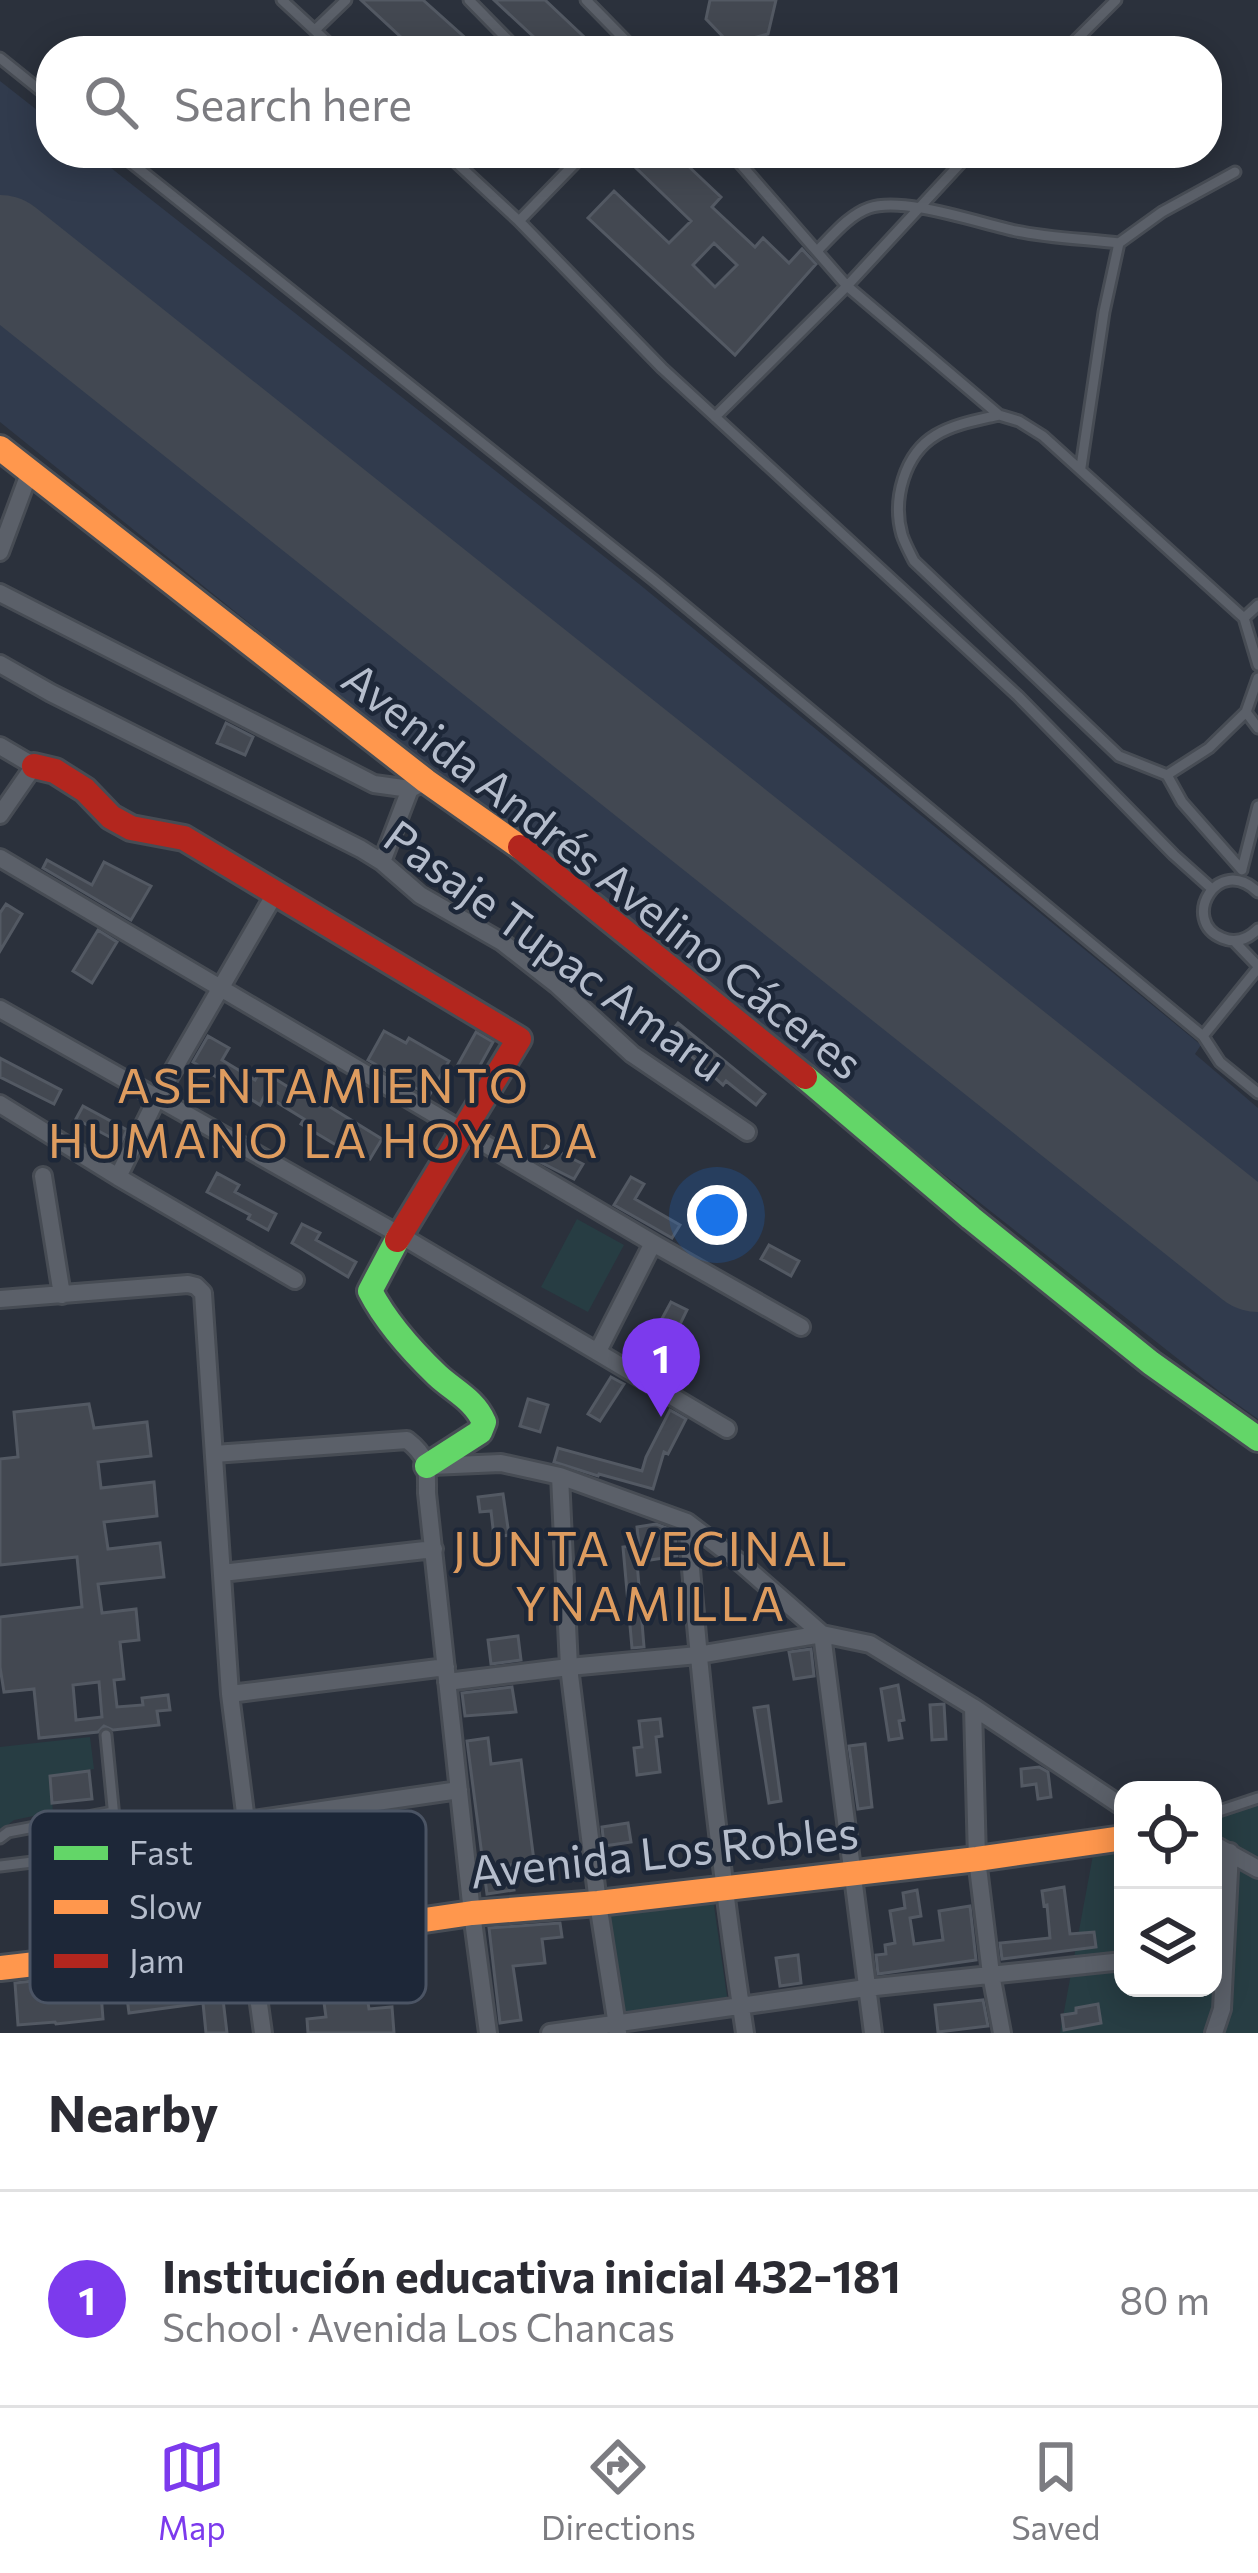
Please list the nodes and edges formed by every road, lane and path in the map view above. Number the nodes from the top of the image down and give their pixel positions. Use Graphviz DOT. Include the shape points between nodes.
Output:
graph roads {
  1 [pos="282,0"];
  2 [pos="346,0"];
  3 [pos="469,0"];
  4 [pos="586,0"];
  5 [pos="1116,0"];
  6 [pos="315,30"];
  7 [pos="321,36"];
  8 [pos="504,36"];
  9 [pos="621,36"];
  10 [pos="1080,36"];
  11 [pos="0,58"];
  12 [pos="36,87"];
  13 [pos="138,168"];
  14 [pos="462,168"];
  15 [pos="570,168"];
  16 [pos="744,168"];
  17 [pos="956,168"];
  18 [pos="1234,172"];
  19 [pos="917,209"];
  20 [pos="519,221"];
  21 [pos="1119,243"];
  22 [pos="818,250"];
  23 [pos="847,286"];
  24 [pos="999,415"];
  25 [pos="715,417"];
  26 [pos="0,448"];
  27 [pos="1081,467"];
  28 [pos="30,471"];
  29 [pos="0,552"];
  30 [pos="0,593"];
  31 [pos="1258,605"];
  32 [pos="1244,618"];
  33 [pos="0,664"];
  34 [pos="1258,664"];
  35 [pos="1258,678"];
  36 [pos="1246,712"];
  37 [pos="1258,728"];
  38 [pos="0,746"];
  39 [pos="34,766"];
  40 [pos="1167,775"];
  41 [pos="418,785"];
  42 [pos="1258,806"];
  43 [pos="0,815"];
  44 [pos="0,858"];
  45 [pos="382,862"];
  46 [pos="1241,875"];
  47 [pos="1212,889"];
  48 [pos="276,892"];
  49 [pos="1258,892"];
  50 [pos="1258,929"];
  51 [pos="1234,941"];
  52 [pos="1258,967"];
  53 [pos="222,989"];
  54 [pos="0,1009"];
  55 [pos="1203,1036"];
  56 [pos="1258,1093"];
  57 [pos="157,1098"];
  58 [pos="0,1104"];
  59 [pos="463,1130"];
  60 [pos="747,1132"];
  61 [pos="43,1176"];
  62 [pos="118,1177"];
  63 [pos="400,1234"];
  64 [pos="653,1244"];
  65 [pos="295,1280"];
  66 [pos="62,1295"];
  67 [pos="0,1299"];
  68 [pos="801,1327"];
  69 [pos="598,1351"];
  70 [pos="728,1429"];
  71 [pos="1258,1438"];
  72 [pos="214,1454"];
  73 [pos="427,1466"];
  74 [pos="560,1476"];
  75 [pos="687,1522"];
  76 [pos="434,1550"];
  77 [pos="222,1573"];
  78 [pos="822,1634"];
  79 [pos="698,1655"];
  80 [pos="569,1666"];
  81 [pos="447,1675"];
  82 [pos="230,1694"];
  83 [pos="973,1707"];
  84 [pos="106,1735"];
  85 [pos="459,1790"];
  86 [pos="1258,1798"];
  87 [pos="1114,1801"];
  88 [pos="1222,1810"];
  89 [pos="113,1811"];
  90 [pos="245,1811"];
  91 [pos="315,1811"];
  92 [pos="30,1828"];
  93 [pos="0,1838"];
  94 [pos="1114,1839"];
  95 [pos="1222,1849"];
  96 [pos="976,1859"];
  97 [pos="30,1862"];
  98 [pos="0,1866"];
  99 [pos="1258,1869"];
  100 [pos="852,1872"];
  101 [pos="723,1888"];
  102 [pos="598,1903"];
  103 [pos="472,1913"];
  104 [pos="426,1920"];
  105 [pos="1114,1962"];
  106 [pos="30,1965"];
  107 [pos="0,1968"];
  108 [pos="992,1974"];
  109 [pos="866,1988"];
  110 [pos="1221,1997"];
  111 [pos="259,2003"];
  112 [pos="741,2004"];
  113 [pos="618,2028"];
  114 [pos="263,2033"];
  115 [pos="488,2033"];
  116 [pos="550,2033"];
  117 [pos="745,2033"];
  118 [pos="873,2033"];
  119 [pos="1002,2033"];
  120 [pos="1214,2033"];
  1 -- 6 [label="lane"];
  2 -- 6 [label="lane"];
  3 -- 8 [label="lane"];
  4 -- 9 [label="lane"];
  5 -- 10 [label="lane"];
  6 -- 7 [label="lane"];
  11 -- 12 [label="lane"];
  13 -- 55 [label="lane" via="655,580"];
  14 -- 20 [label="lane"];
  15 -- 20 [label="lane"];
  16 -- 22 [label="lane"];
  17 -- 19 [label="lane"];
  18 -- 21 [label="lane"];
  19 -- 21 [label="lane"];
  19 -- 22 [label="lane" via="867,208"];
  19 -- 23 [label="lane"];
  20 -- 25 [label="lane"];
  21 -- 27 [label="lane"];
  22 -- 23 [label="lane"];
  23 -- 24 [label="lane"];
  23 -- 25 [label="lane"];
  24 -- 27 [label="lane"];
  24 -- 40 [label="lane" via="935,435 913,456 899,491 902,534 914,561 1118,756"];
  25 -- 47 [label="lane"];
  26 -- 28 [label="street, Avenida Andrés Avelino Cáceres"];
  27 -- 32 [label="lane"];
  28 -- 29 [label="street"];
  28 -- 41 [label="street, Avenida Andrés Avelino Cáceres"];
  30 -- 41 [label="street" via="374,784"];
  31 -- 32 [label="lane"];
  32 -- 34 [label="lane"];
  33 -- 45 [label="street, Pasaje Tupac Amaru"];
  35 -- 36 [label="lane"];
  36 -- 37 [label="lane"];
  36 -- 40 [label="lane"];
  38 -- 39 [label="street"];
  39 -- 43 [label="street"];
  39 -- 48 [label="street" via="85,790 131,828 184,838"];
  40 -- 46 [label="lane"];
  41 -- 45 [label="street"];
  41 -- 71 [label="street, Avenida Andrés Avelino Cáceres" via="527,852 1150,1363"];
  42 -- 46 [label="lane"];
  44 -- 53 [label="street"];
  45 -- 60 [label="street, Pasaje Tupac Amaru" via="420,895 502,942 632,1054"];
  46 -- 47 [label="lane"];
  46 -- 49 [label="lane"];
  47 -- 51 [label="lane" via="1203,908 1208,927"];
  48 -- 53 [label="street"];
  48 -- 59 [label="street" via="519,1040"];
  50 -- 51 [label="lane"];
  51 -- 52 [label="lane"];
  52 -- 55 [label="lane"];
  53 -- 57 [label="street"];
  53 -- 59 [label="street"];
  54 -- 57 [label="street"];
  55 -- 56 [label="lane"];
  57 -- 62 [label="street"];
  57 -- 63 [label="street"];
  58 -- 62 [label="street"];
  59 -- 63 [label="street"];
  59 -- 64 [label="street"];
  61 -- 66 [label="street"];
  62 -- 65 [label="street"];
  63 -- 69 [label="street"];
  63 -- 73 [label="street" via="373,1299 440,1377 476,1404 484,1422"];
  64 -- 68 [label="street"];
  64 -- 69 [label="street"];
  66 -- 67 [label="street"];
  66 -- 72 [label="street" via="196,1286"];
  69 -- 70 [label="street"];
  72 -- 73 [label="street" via="407,1440"];
  72 -- 77 [label="street"];
  73 -- 74 [label="street" via="501,1462"];
  73 -- 76 [label="street"];
  74 -- 75 [label="street"];
  74 -- 80 [label="street"];
  75 -- 78 [label="street"];
  75 -- 79 [label="street"];
  76 -- 77 [label="street"];
  76 -- 81 [label="street"];
  77 -- 82 [label="street"];
  78 -- 79 [label="street"];
  78 -- 83 [label="street" via="870,1644"];
  78 -- 100 [label="street"];
  79 -- 80 [label="street"];
  79 -- 101 [label="street"];
  80 -- 81 [label="street"];
  80 -- 102 [label="street"];
  81 -- 82 [label="street"];
  81 -- 85 [label="street"];
  82 -- 90 [label="street"];
  83 -- 87 [label="street"];
  83 -- 96 [label="street"];
  84 -- 89 [label="lane"];
  85 -- 91 [label="street"];
  85 -- 103 [label="street"];
  86 -- 88 [label="lane"];
  92 -- 93 [label="lane"];
  94 -- 96 [label="street, Avenida Los Robles"];
  95 -- 99 [label="street"];
  96 -- 100 [label="street, Avenida Los Robles"];
  96 -- 108 [label="street"];
  97 -- 98 [label="lane"];
  100 -- 101 [label="street, Avenida Los Robles"];
  100 -- 109 [label="street"];
  101 -- 102 [label="street, Avenida Los Robles"];
  101 -- 112 [label="street"];
  102 -- 103 [label="street, Avenida Los Robles"];
  102 -- 113 [label="street"];
  103 -- 104 [label="street, Avenida Los Robles"];
  103 -- 115 [label="street"];
  105 -- 108 [label="street"];
  106 -- 107 [label="street, Avenida Los Robles"];
  108 -- 109 [label="street"];
  108 -- 119 [label="street"];
  109 -- 112 [label="street"];
  109 -- 118 [label="street"];
  110 -- 120 [label="street"];
  111 -- 114 [label="street"];
  112 -- 113 [label="street"];
  112 -- 117 [label="street"];
  113 -- 116 [label="street"];
}
